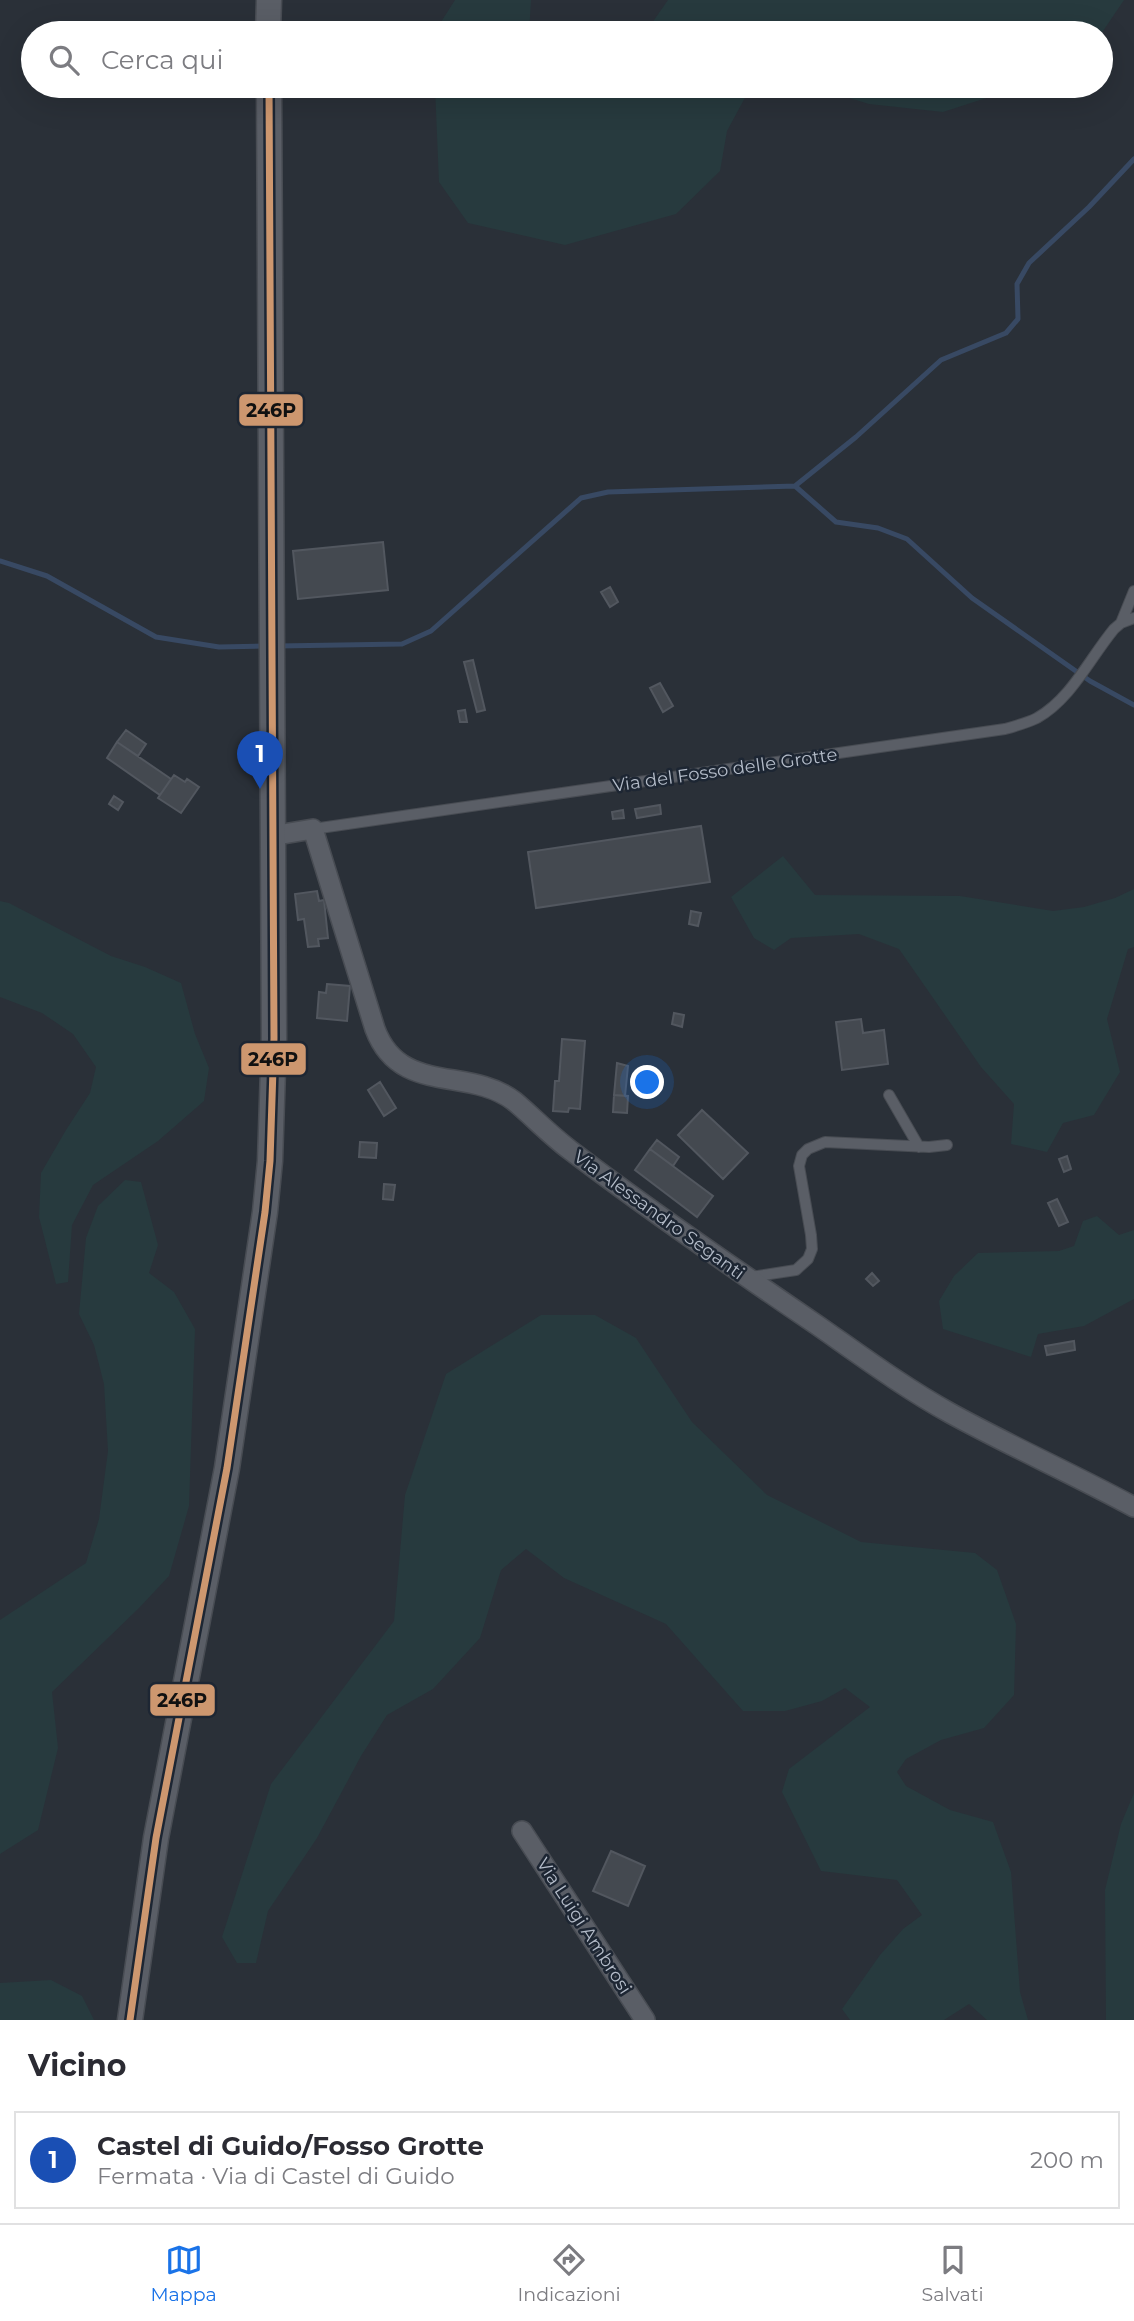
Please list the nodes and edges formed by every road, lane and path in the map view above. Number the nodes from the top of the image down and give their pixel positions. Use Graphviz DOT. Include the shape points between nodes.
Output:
graph roads {
  1 [pos="269,0"];
  2 [pos="268,21"];
  3 [pos="269,98"];
  4 [pos="1134,591"];
  5 [pos="1134,618"];
  6 [pos="1121,623"];
  7 [pos="313,829"];
  8 [pos="271,836"];
  9 [pos="889,1095"];
  10 [pos="947,1145"];
  11 [pos="919,1147"];
  12 [pos="747,1278"];
  13 [pos="1134,1507"];
  14 [pos="522,1831"];
  15 [pos="130,2020"];
  16 [pos="646,2020"];
  1 -- 2 [label="street"];
  3 -- 8 [label="street"];
  4 -- 6 [label="lane"];
  5 -- 6 [label="lane, Via del Fosso delle Grotte"];
  6 -- 7 [label="lane, Via del Fosso delle Grotte" via="1055,703 1039,717 1005,729"];
  7 -- 8 [label="street, Via del Fosso delle Grotte"];
  7 -- 12 [label="street, Via Alessandro Seganti" via="375,1029 388,1055 416,1072 492,1089 512,1100 571,1151"];
  8 -- 15 [label="street" via="274,1038 267,1201 226,1468 156,1838"];
  9 -- 11 [label="lane"];
  10 -- 11 [label="lane"];
  11 -- 12 [label="lane" via="825,1142 808,1149 799,1166 811,1236 808,1259 796,1270"];
  12 -- 13 [label="street, Via Alessandro Seganti" via="940,1407"];
  14 -- 16 [label="street, Via Luigi Ambrosi"];
}
